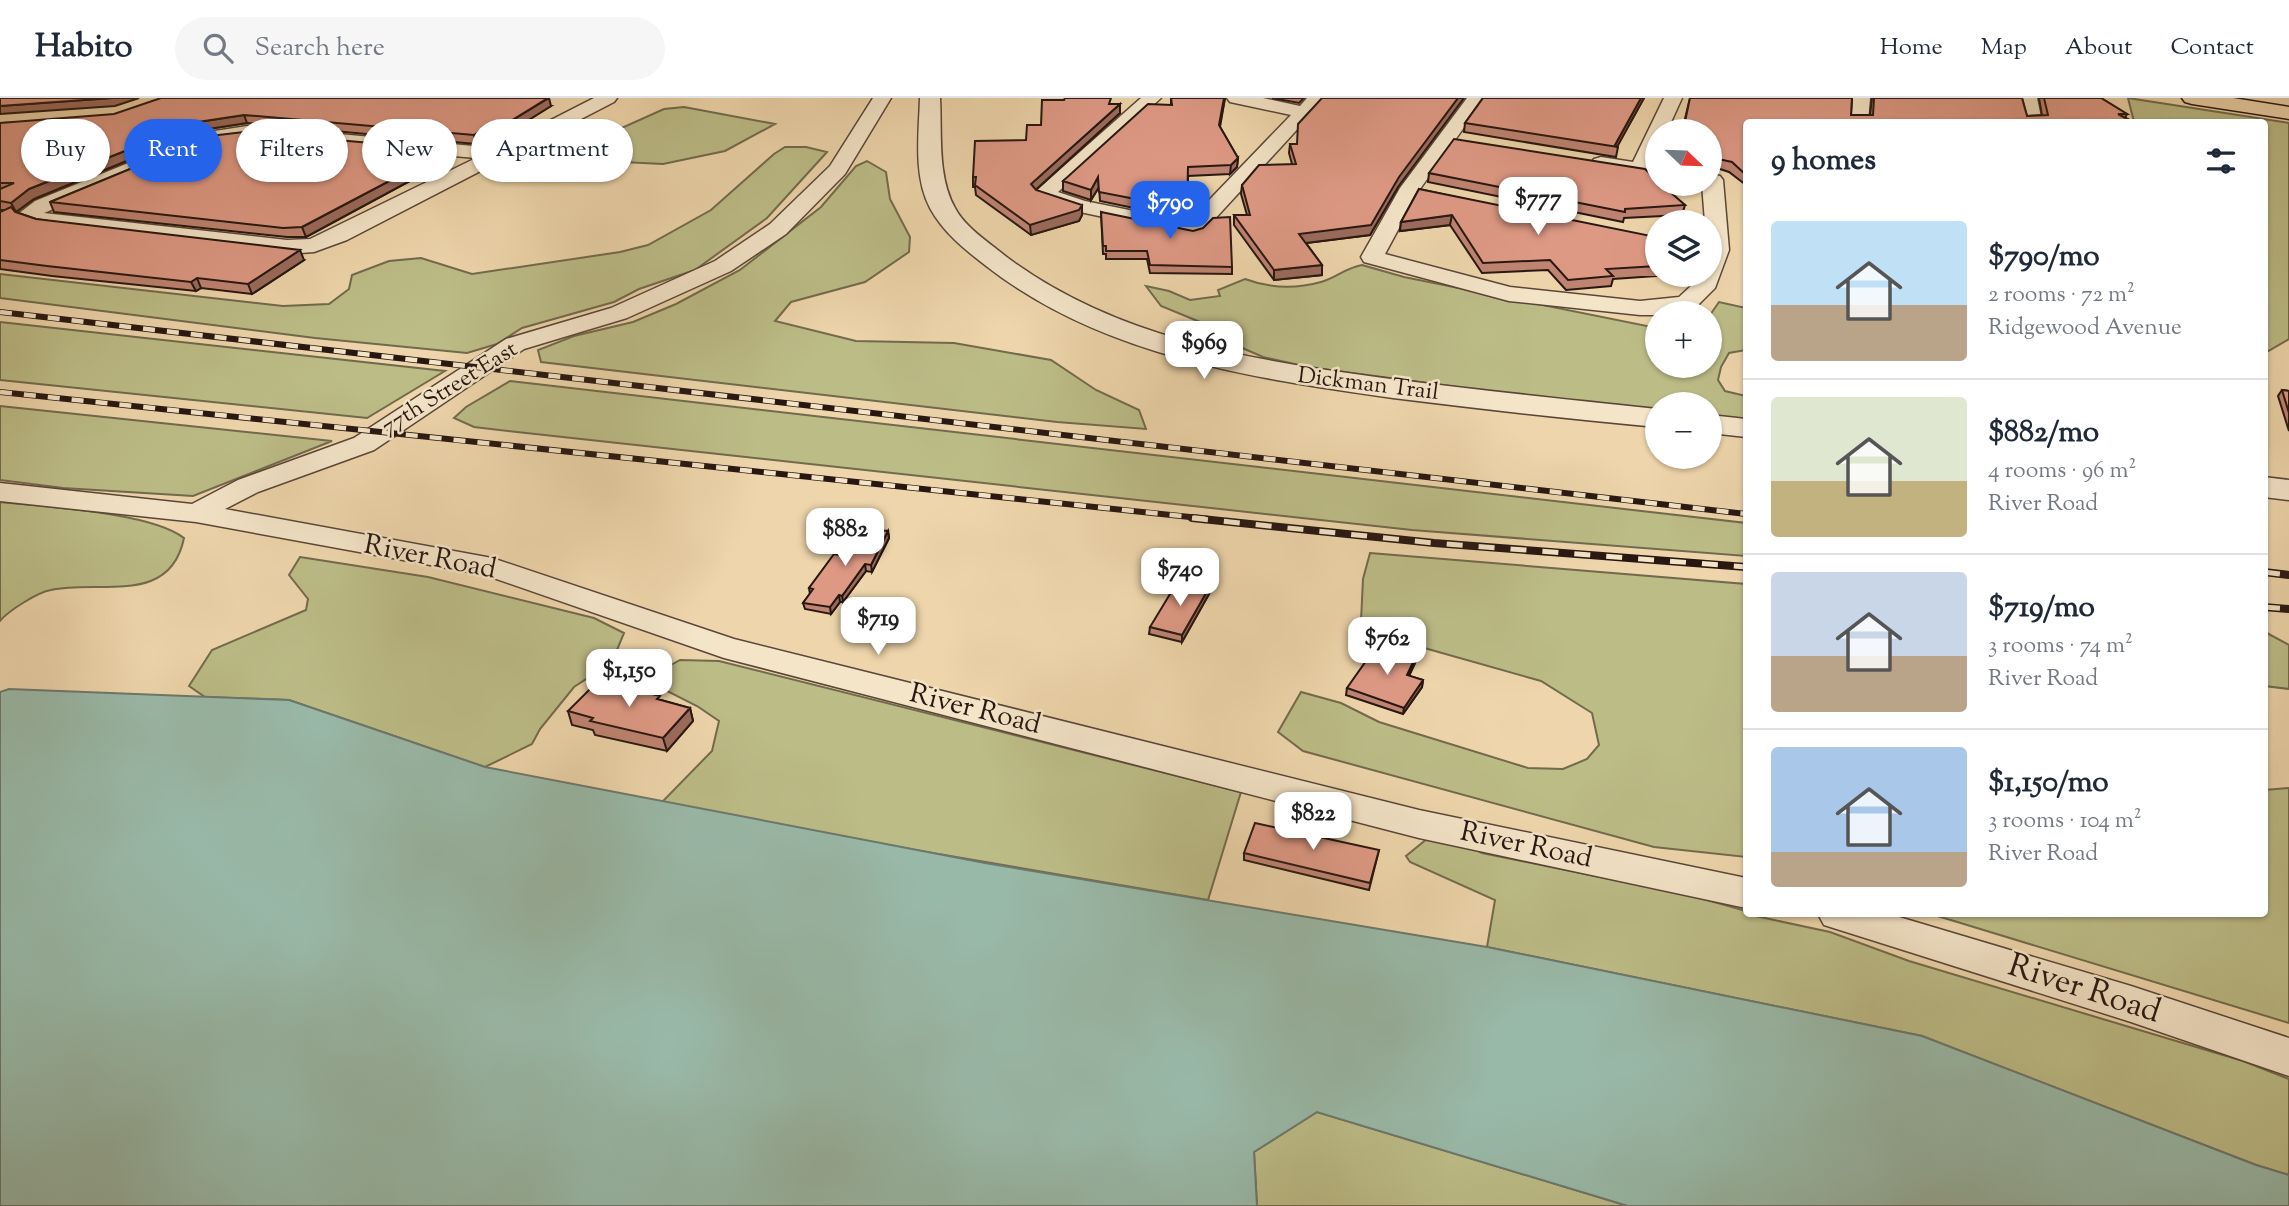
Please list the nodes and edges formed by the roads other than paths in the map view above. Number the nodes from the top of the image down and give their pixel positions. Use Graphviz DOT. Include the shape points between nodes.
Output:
graph roads {
  1 [pos="608,98"];
  2 [pos="882,98"];
  3 [pos="930,98"];
  4 [pos="1152,98"];
  5 [pos="1236,98"];
  6 [pos="1476,98"];
  7 [pos="1673,98"];
  8 [pos="1861,98"];
  9 [pos="2028,98"];
  10 [pos="2192,98"];
  11 [pos="1310,105"];
  12 [pos="2289,113"];
  13 [pos="567,119"];
  14 [pos="1664,119"];
  15 [pos="1859,119"];
  16 [pos="2032,119"];
  17 [pos="1446,138"];
  18 [pos="1472,142"];
  19 [pos="499,154"];
  20 [pos="1588,160"];
  21 [pos="1645,170"];
  22 [pos="1410,188"];
  23 [pos="1436,193"];
  24 [pos="1703,287"];
  25 [pos="1645,417"];
  26 [pos="1722,425"];
  27 [pos="1743,428"];
  28 [pos="2268,487"];
  29 [pos="2289,490"];
  30 [pos="0,492"];
  31 [pos="196,513"];
  32 [pos="1743,891"];
  33 [pos="1848,917"];
  34 [pos="2289,1057"];
  1 -- 13 [label="street"];
  2 -- 31 [label="street, 77th Street East" via="838,170 778,229 723,266 619,313 515,344 364,444 248,486"];
  3 -- 25 [label="street, Dickman Trail" via="931,166 940,204 990,258 1067,307 1161,343 1290,375"];
  4 -- 11 [label="street" via="1044,194 1193,229"];
  5 -- 11 [label="street"];
  6 -- 17 [label="street"];
  7 -- 14 [label="street"];
  8 -- 15 [label="street"];
  9 -- 16 [label="street"];
  10 -- 12 [label="main road"];
  17 -- 18 [label="street"];
  17 -- 22 [label="street"];
  19 -- 19 [label="street" via="314,245 287,247 41,220 29,214 209,137 227,134"];
  20 -- 21 [label="street"];
  22 -- 23 [label="street"];
  22 -- 24 [label="street" via="1372,257 1509,294 1640,308 1687,303"];
  26 -- 27 [label="street"];
  28 -- 29 [label="street"];
  30 -- 31 [label="street, River Road"];
  31 -- 32 [label="street, River Road" via="492,567 724,647 1419,824"];
  33 -- 34 [label="street, River Road"];
}
